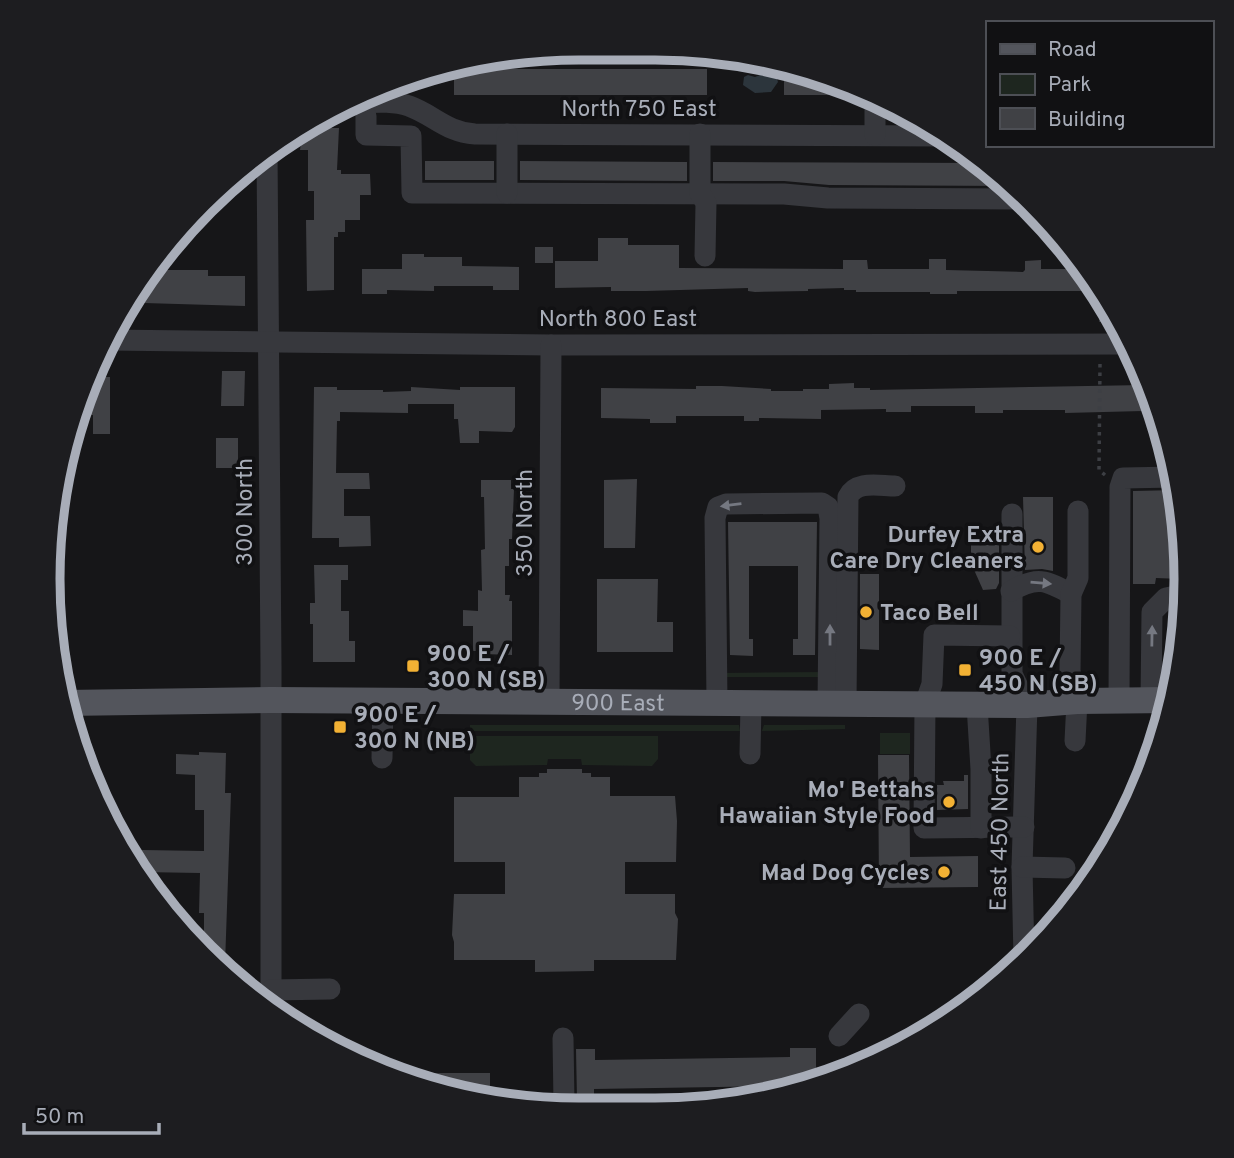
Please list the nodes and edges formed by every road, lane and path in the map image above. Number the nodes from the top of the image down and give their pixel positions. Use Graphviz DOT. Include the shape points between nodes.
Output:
graph roads {
  1 [pos="373,102"];
  2 [pos="875,108"];
  3 [pos="366,116"];
  4 [pos="506,134"];
  5 [pos="700,134"];
  6 [pos="875,135"];
  7 [pos="926,136"];
  8 [pos="267,164"];
  9 [pos="507,193"];
  10 [pos="700,194"];
  11 [pos="1009,199"];
  12 [pos="705,256"];
  13 [pos="1101,313"];
  14 [pos="1101,321"];
  15 [pos="118,340"];
  16 [pos="269,341"];
  17 [pos="1118,344"];
  18 [pos="551,345"];
  19 [pos="1100,362"];
  20 [pos="1165,477"];
  21 [pos="895,486"];
  22 [pos="1120,487"];
  23 [pos="1078,511"];
  24 [pos="1012,514"];
  25 [pos="1011,591"];
  26 [pos="1071,594"];
  27 [pos="1173,596"];
  28 [pos="1010,636"];
  29 [pos="1161,698"];
  30 [pos="271,700"];
  31 [pos="1119,700"];
  32 [pos="1161,700"];
  33 [pos="383,701"];
  34 [pos="1077,701"];
  35 [pos="549,702"];
  36 [pos="717,703"];
  37 [pos="751,703"];
  38 [pos="75,704"];
  39 [pos="837,704"];
  40 [pos="925,704"];
  41 [pos="977,705"];
  42 [pos="1027,705"];
  43 [pos="1075,741"];
  44 [pos="750,754"];
  45 [pos="382,758"];
  46 [pos="1024,827"];
  47 [pos="981,828"];
  48 [pos="1022,867"];
  49 [pos="1065,868"];
  50 [pos="1024,944"];
  51 [pos="330,989"];
  52 [pos="271,997"];
  53 [pos="274,999"];
  54 [pos="859,1013"];
  55 [pos="839,1036"];
  56 [pos="563,1038"];
  57 [pos="564,1098"];
  1 -- 4 [label="street, North 750 East" via="405,105 463,133"];
  2 -- 6 [label="street"];
  3 -- 9 [label="street" via="366,135 411,136 412,193"];
  4 -- 5 [label="street, North 750 East"];
  4 -- 9 [label="street"];
  5 -- 6 [label="street, North 750 East"];
  5 -- 10 [label="street"];
  6 -- 7 [label="street, North 750 East"];
  8 -- 16 [label="street, 300 North"];
  9 -- 10 [label="street"];
  10 -- 11 [label="street"];
  10 -- 12 [label="street" via="706,203"];
  13 -- 14 [label="path"];
  15 -- 16 [label="street, North 800 East"];
  16 -- 18 [label="street, North 800 East"];
  16 -- 30 [label="street, 300 North"];
  17 -- 18 [label="street, North 800 East"];
  18 -- 35 [label="street, 350 North"];
  19 -- 22 [label="path" via="1099,470"];
  20 -- 22 [label="street" via="1123,478"];
  21 -- 39 [label="street" via="857,486 848,497"];
  22 -- 31 [label="street"];
  23 -- 26 [label="street" via="1078,578"];
  24 -- 25 [label="street"];
  25 -- 26 [label="street, one-way" via="1027,582 1048,582"];
  25 -- 28 [label="street"];
  26 -- 34 [label="street" via="1070,671"];
  29 -- 27 [label="street, one-way" via="1152,612"];
  28 -- 40 [label="street" via="934,635 932,684"];
  28 -- 42 [label="street" via="1012,674"];
  30 -- 33 [label="main road, 900 East"];
  30 -- 38 [label="main road, 900 East"];
  30 -- 52 [label="street, 300 North"];
  31 -- 32 [label="main road, 900 East"];
  31 -- 34 [label="main road, 900 East"];
  33 -- 35 [label="main road, 900 East"];
  33 -- 45 [label="street"];
  34 -- 42 [label="main road, 900 East"];
  34 -- 43 [label="street"];
  35 -- 36 [label="main road, 900 East"];
  36 -- 37 [label="main road, 900 East"];
  39 -- 36 [label="street, one-way" via="830,518 828,506 822,503 719,507 715,518"];
  37 -- 39 [label="main road, 900 East"];
  37 -- 44 [label="street"];
  39 -- 40 [label="main road, 900 East"];
  40 -- 41 [label="main road, 900 East"];
  40 -- 47 [label="street" via="924,828"];
  41 -- 42 [label="main road, 900 East"];
  41 -- 47 [label="street"];
  42 -- 46 [label="street, East 450 North"];
  46 -- 47 [label="street"];
  46 -- 48 [label="street, East 450 North"];
  48 -- 49 [label="street"];
  48 -- 50 [label="street, East 450 North"];
  51 -- 53 [label="street"];
  54 -- 55 [label="street"];
  56 -- 57 [label="street"];
}
